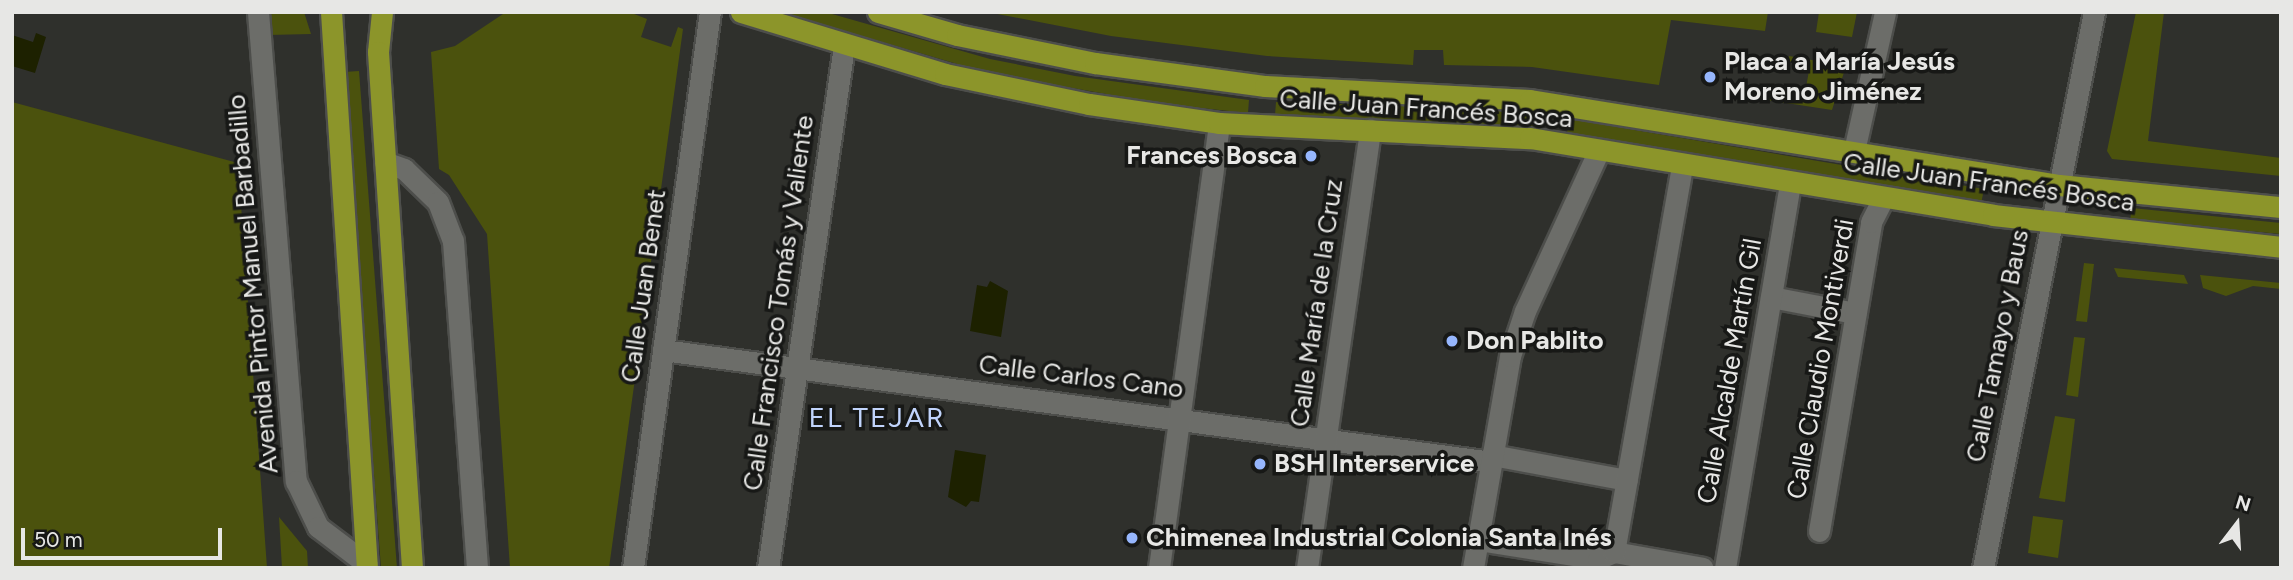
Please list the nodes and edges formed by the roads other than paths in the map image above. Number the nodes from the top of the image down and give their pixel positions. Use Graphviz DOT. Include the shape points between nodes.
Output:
graph roads {
  1 [pos="258,12"];
  2 [pos="331,12"];
  3 [pos="382,12"];
  4 [pos="710,12"];
  5 [pos="741,12"];
  6 [pos="878,12"];
  7 [pos="1885,12"];
  8 [pos="2094,12"];
  9 [pos="844,46"];
  10 [pos="1219,123"];
  11 [pos="1370,129"];
  12 [pos="1599,150"];
  13 [pos="1854,151"];
  14 [pos="385,162"];
  15 [pos="1682,164"];
  16 [pos="1790,183"];
  17 [pos="2059,185"];
  18 [pos="1883,198"];
  19 [pos="2281,207"];
  20 [pos="2051,224"];
  21 [pos="2281,247"];
  22 [pos="1771,297"];
  23 [pos="1854,313"];
  24 [pos="663,350"];
  25 [pos="798,368"];
  26 [pos="1179,418"];
  27 [pos="1327,437"];
  28 [pos="1492,459"];
  29 [pos="1627,480"];
  30 [pos="1819,531"];
  31 [pos="1478,540"];
  32 [pos="1614,552"];
  33 [pos="367,566"];
  34 [pos="412,568"];
  35 [pos="477,568"];
  36 [pos="634,568"];
  37 [pos="768,568"];
  38 [pos="1160,568"];
  39 [pos="1307,568"];
  40 [pos="1473,568"];
  41 [pos="1703,568"];
  42 [pos="1725,568"];
  43 [pos="1983,568"];
  1 -- 33 [label="street, Avenida Pintor Manuel Barbadillo" via="296,481 318,527"];
  2 -- 33 [label="main road, Avenida Pintor Manuel Barbadillo"];
  3 -- 14 [label="main road" via="378,52"];
  4 -- 24 [label="street, Calle Juan Benet"];
  5 -- 9 [label="main road, Calle Juan Francés Bosca"];
  6 -- 13 [label="main road, Calle Juan Francés Bosca" via="1096,63 1265,86 1530,100"];
  7 -- 13 [label="street"];
  8 -- 17 [label="street, Calle Tamayo y Baus"];
  9 -- 10 [label="main road, Calle Juan Francés Bosca" via="945,74 1090,104"];
  9 -- 25 [label="street, Calle Francisco Tomás y Valiente"];
  10 -- 11 [label="main road, Calle Juan Francés Bosca"];
  10 -- 26 [label="street"];
  11 -- 12 [label="main road, Calle Juan Francés Bosca" via="1530,138"];
  11 -- 27 [label="street, Calle María de la Cruz"];
  12 -- 15 [label="main road, Calle Juan Francés Bosca"];
  12 -- 28 [label="street" via="1525,311 1510,356"];
  13 -- 17 [label="main road, Calle Juan Francés Bosca"];
  14 -- 34 [label="main road"];
  14 -- 35 [label="street" via="404,169 438,202 453,241"];
  15 -- 16 [label="main road, Calle Juan Francés Bosca"];
  15 -- 29 [label="street"];
  16 -- 18 [label="main road, Calle Juan Francés Bosca"];
  16 -- 22 [label="street, Calle Alcalde Martín Gil"];
  17 -- 19 [label="main road, Calle Juan Francés Bosca"];
  17 -- 20 [label="street, Calle Tamayo y Baus"];
  18 -- 20 [label="main road, Calle Juan Francés Bosca"];
  18 -- 23 [label="street, Calle Claudio Montiverdi" via="1871,222"];
  20 -- 21 [label="main road, Calle Juan Francés Bosca"];
  20 -- 43 [label="street, Calle Tamayo y Baus"];
  22 -- 23 [label="street"];
  22 -- 42 [label="street, Calle Alcalde Martín Gil"];
  23 -- 30 [label="street, Calle Claudio Montiverdi"];
  24 -- 25 [label="street, Calle Carlos Cano"];
  24 -- 36 [label="street, Calle Juan Benet"];
  25 -- 26 [label="street, Calle Carlos Cano"];
  25 -- 37 [label="street, Calle Francisco Tomás y Valiente"];
  26 -- 27 [label="street, Calle Carlos Cano"];
  26 -- 38 [label="street"];
  27 -- 28 [label="street, Calle Carlos Cano"];
  27 -- 39 [label="street, Calle María de la Cruz"];
  28 -- 29 [label="street, Calle Carlos Cano"];
  28 -- 31 [label="street"];
  29 -- 32 [label="street"];
  31 -- 32 [label="street" via="1598,559"];
  31 -- 40 [label="street"];
  32 -- 41 [label="street"];
}
